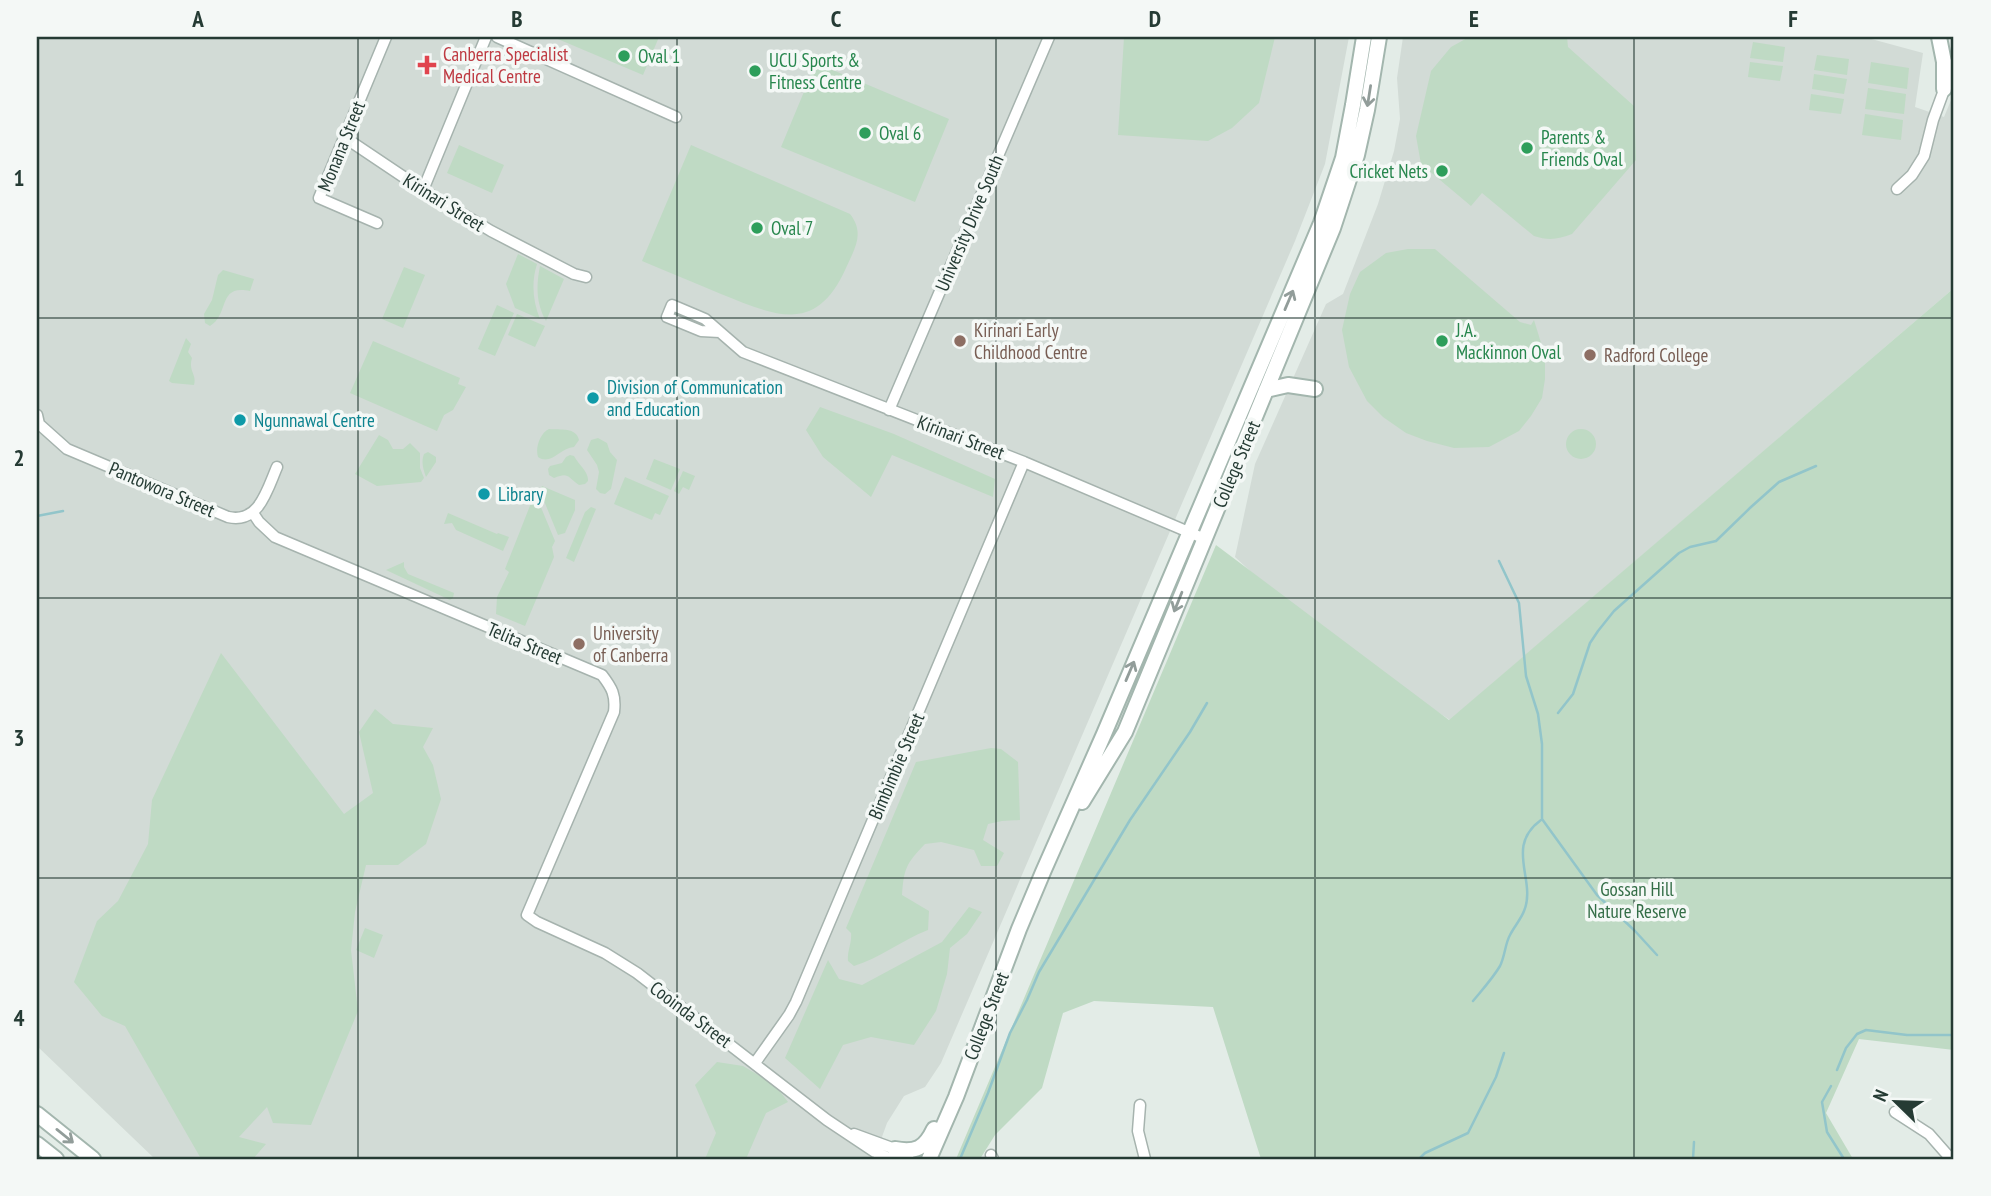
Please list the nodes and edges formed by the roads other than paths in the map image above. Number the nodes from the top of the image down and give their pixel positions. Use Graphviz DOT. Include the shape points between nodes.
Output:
graph roads {
  1 [pos="386,37"];
  2 [pos="486,37"];
  3 [pos="497,37"];
  4 [pos="1049,37"];
  5 [pos="1364,37"];
  6 [pos="1379,37"];
  7 [pos="1940,37"];
  8 [pos="1954,65"];
  9 [pos="1944,89"];
  10 [pos="676,117"];
  11 [pos="344,136"];
  12 [pos="1897,189"];
  13 [pos="423,190"];
  14 [pos="377,223"];
  15 [pos="586,277"];
  16 [pos="720,332"];
  17 [pos="1315,389"];
  18 [pos="1266,390"];
  19 [pos="889,410"];
  20 [pos="37,415"];
  21 [pos="1024,462"];
  22 [pos="277,467"];
  23 [pos="254,513"];
  24 [pos="1189,532"];
  25 [pos="1205,539"];
  26 [pos="1043,872"];
  27 [pos="527,915"];
  28 [pos="755,1063"];
  29 [pos="956,1097"];
  30 [pos="1140,1105"];
  31 [pos="1895,1112"];
  32 [pos="37,1114"];
  33 [pos="37,1144"];
  34 [pos="893,1154"];
  35 [pos="56,1159"];
  36 [pos="93,1159"];
  37 [pos="909,1159"];
  38 [pos="929,1159"];
  39 [pos="1145,1159"];
  40 [pos="1951,1159"];
  1 -- 11 [label="street, Monana Street"];
  2 -- 13 [label="street"];
  3 -- 10 [label="street"];
  4 -- 19 [label="street, University Drive South"];
  24 -- 5 [label="street, College Street, one-way" via="1321,223 1343,158"];
  6 -- 18 [label="street, College Street, one-way" via="1357,155 1333,228"];
  7 -- 9 [label="street"];
  8 -- 9 [label="street"];
  9 -- 12 [label="street" via="1924,156"];
  11 -- 13 [label="street, Kirinari Street"];
  11 -- 14 [label="street, Monana Street" via="319,198"];
  13 -- 15 [label="street, Kirinari Street" via="491,231"];
  16 -- 16 [label="street, Kirinari Street" via="701,331 667,317 672,305 705,319"];
  16 -- 19 [label="street, Kirinari Street" via="743,352"];
  17 -- 18 [label="street" via="1288,386"];
  18 -- 25 [label="street, College Street"];
  19 -- 21 [label="street, Kirinari Street"];
  20 -- 23 [label="street, Pantowora Street" via="39,424 67,449 228,517"];
  21 -- 24 [label="street, Kirinari Street"];
  21 -- 28 [label="street, Bimbimbie Street" via="796,1002"];
  22 -- 23 [label="street"];
  23 -- 27 [label="street, Telita Street" via="275,537 602,675 612,686 614,712"];
  24 -- 25 [label="street, Kirinari Street"];
  26 -- 24 [label="street, College Street, one-way"];
  25 -- 26 [label="street, College Street, one-way" via="1125,732"];
  26 -- 29 [label="street, College Street"];
  27 -- 28 [label="street, Cooinda Street" via="637,973"];
  28 -- 34 [label="street, Cooinda Street" via="844,1131"];
  29 -- 34 [label="street" via="945,1105 924,1145"];
  29 -- 38 [label="street, College Street"];
  30 -- 39 [label="street" via="1138,1131"];
  31 -- 40 [label="street" via="1929,1134"];
  32 -- 36 [label="street, one-way"];
  33 -- 35 [label="street"];
  34 -- 37 [label="street, Cooinda Street"];
}
